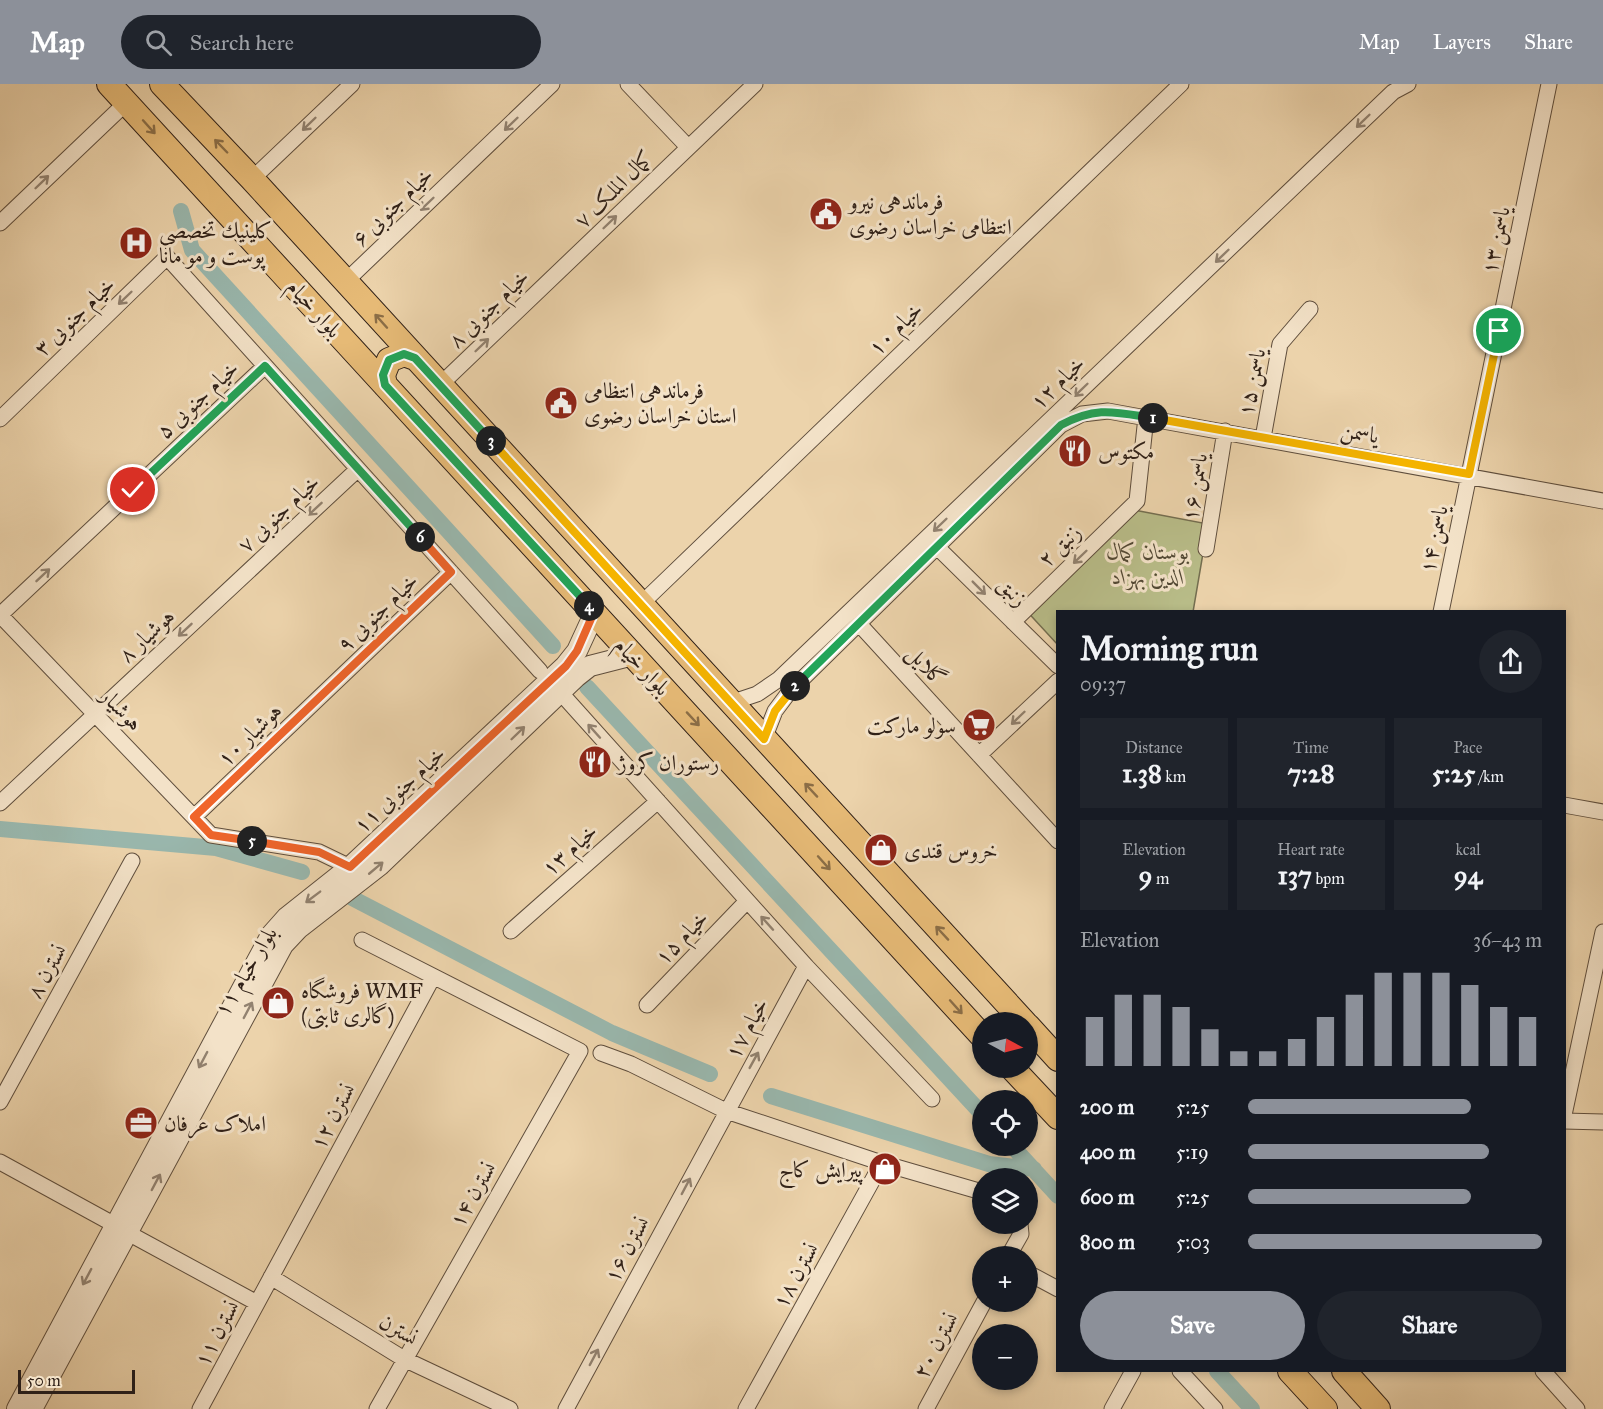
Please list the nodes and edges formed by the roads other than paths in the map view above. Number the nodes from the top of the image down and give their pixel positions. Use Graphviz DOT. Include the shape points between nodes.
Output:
graph roads {
  1 [pos="109,84"];
  2 [pos="162,84"];
  3 [pos="352,84"];
  4 [pos="552,84"];
  5 [pos="628,84"];
  6 [pos="755,84"];
  7 [pos="1181,84"];
  8 [pos="1408,84"];
  9 [pos="1549,84"];
  10 [pos="127,102"];
  11 [pos="688,147"];
  12 [pos="252,179"];
  13 [pos="0,223"];
  14 [pos="568,263"];
  15 [pos="346,281"];
  16 [pos="1310,309"];
  17 [pos="415,358"];
  18 [pos="265,366"];
  19 [pos="385,385"];
  20 [pos="440,385"];
  21 [pos="1108,411"];
  22 [pos="1146,417"];
  23 [pos="0,419"];
  24 [pos="1225,432"];
  25 [pos="1263,438"];
  26 [pos="358,469"];
  27 [pos="1469,474"];
  28 [pos="1603,501"];
  29 [pos="937,547"];
  30 [pos="1206,549"];
  31 [pos="451,572"];
  32 [pos="228,590"];
  33 [pos="640,604"];
  34 [pos="1441,610"];
  35 [pos="594,612"];
  36 [pos="0,615"];
  37 [pos="1013,622"];
  38 [pos="860,625"];
  39 [pos="633,655"];
  40 [pos="1056,664"];
  41 [pos="553,679"];
  42 [pos="335,683"];
  43 [pos="1056,683"];
  44 [pos="730,702"];
  45 [pos="94,714"];
  46 [pos="764,739"];
  47 [pos="979,756"];
  48 [pos="657,801"];
  49 [pos="0,803"];
  50 [pos="1566,805"];
  51 [pos="1603,813"];
  52 [pos="194,817"];
  53 [pos="1056,839"];
  54 [pos="132,861"];
  55 [pos="350,867"];
  56 [pos="747,901"];
  57 [pos="511,931"];
  58 [pos="1603,932"];
  59 [pos="271,935"];
  60 [pos="362,940"];
  61 [pos="806,966"];
  62 [pos="433,977"];
  63 [pos="647,1005"];
  64 [pos="1014,1012"];
  65 [pos="972,1025"];
  66 [pos="1038,1038"];
  67 [pos="601,1053"];
  68 [pos="1056,1057"];
  69 [pos="1021,1078"];
  70 [pos="932,1099"];
  71 [pos="0,1102"];
  72 [pos="1566,1106"];
  73 [pos="726,1111"];
  74 [pos="1056,1116"];
  75 [pos="1566,1121"];
  76 [pos="1603,1122"];
  77 [pos="0,1162"];
  78 [pos="882,1163"];
  79 [pos="972,1189"];
  80 [pos="121,1229"];
  81 [pos="271,1277"];
  82 [pos="1038,1278"];
  83 [pos="1056,1288"];
  84 [pos="257,1303"];
  85 [pos="979,1312"];
  86 [pos="404,1359"];
  87 [pos="1132,1372"];
  88 [pos="1181,1372"];
  89 [pos="1291,1372"];
  90 [pos="1345,1372"];
  91 [pos="1543,1372"];
  92 [pos="1376,1408"];
  93 [pos="17,1409"];
  94 [pos="32,1409"];
  95 [pos="200,1409"];
  96 [pos="376,1409"];
  97 [pos="510,1409"];
  98 [pos="566,1409"];
  99 [pos="746,1409"];
  100 [pos="926,1409"];
  101 [pos="1112,1409"];
  102 [pos="1215,1409"];
  103 [pos="1325,1409"];
  104 [pos="1577,1409"];
  1 -- 10 [label="main road, بلوار خیام"];
  12 -- 2 [label="main road, بلوار خیام, one-way"];
  3 -- 12 [label="street, one-way"];
  4 -- 15 [label="street, خیام جنوبی ۶, one-way"];
  5 -- 11 [label="street"];
  6 -- 11 [label="street, کمال الملک ۷"];
  7 -- 33 [label="street, خیام ۱۰"];
  8 -- 44 [label="street, خیام ۱۲, one-way" via="1394,92 779,679 757,694"];
  9 -- 27 [label="street, یاسمن ۱۳"];
  13 -- 10 [label="street, one-way"];
  10 -- 19 [label="main road, بلوار خیام, one-way"];
  14 -- 11 [label="street, کمال الملک ۷, one-way"];
  12 -- 15 [label="main road, بلوار خیام"];
  20 -- 14 [label="street, خیام جنوبی ۸, one-way"];
  17 -- 15 [label="main road, بلوار خیام, one-way"];
  16 -- 25 [label="street, یاسمن ۱۵" via="1281,344"];
  17 -- 19 [label="main road" via="404,354 389,360 383,375"];
  17 -- 20 [label="main road, بلوار خیام"];
  18 -- 23 [label="street, خیام جنوبی ۳, one-way" via="167,257"];
  18 -- 26 [label="street"];
  36 -- 18 [label="street, خیام جنوبی ۵, one-way"];
  19 -- 35 [label="main road, بلوار خیام"];
  20 -- 33 [label="main road, بلوار خیام"];
  21 -- 22 [label="street, یاسمن"];
  21 -- 29 [label="street, خیام ۱۲" via="1082,414 1061,425"];
  22 -- 24 [label="street, یاسمن"];
  22 -- 37 [label="street, زنبق ۲, one-way" via="1137,501"];
  24 -- 25 [label="street, یاسمن"];
  24 -- 30 [label="street, یاسمن ۱۶"];
  25 -- 27 [label="street, یاسمن"];
  26 -- 31 [label="street"];
  26 -- 32 [label="street, خیام جنوبی ۷, one-way"];
  27 -- 28 [label="street, یاسمن"];
  27 -- 34 [label="street, یاسمن ۱۴"];
  29 -- 37 [label="street, زنبق, one-way"];
  29 -- 38 [label="street, خیام ۱۲"];
  31 -- 41 [label="street"];
  31 -- 42 [label="street, خیام جنوبی ۹"];
  32 -- 45 [label="street, هوشیار ۸, one-way"];
  33 -- 44 [label="main road, بلوار خیام"];
  35 -- 39 [label="main road, بلوار خیام"];
  35 -- 41 [label="street, بلوار خیام ۱۱" via="577,651"];
  36 -- 45 [label="street, هوشیار"];
  37 -- 40 [label="street, زنبق"];
  38 -- 46 [label="street, خیام ۱۲" via="790,692 775,711"];
  38 -- 47 [label="street, گلایل"];
  39 -- 41 [label="street, بلوار خیام ۱۱"];
  39 -- 65 [label="main road, بلوار خیام, one-way"];
  48 -- 41 [label="street, one-way"];
  41 -- 55 [label="street, خیام جنوبی ۱۱"];
  80 -- 41 [label="street, بلوار خیام ۱۱, one-way" via="284,945 299,928 380,865"];
  42 -- 52 [label="street, هوشیار ۱۰"];
  43 -- 47 [label="street, one-way"];
  44 -- 46 [label="main road, بلوار خیام"];
  45 -- 49 [label="street, هوشیار ۸"];
  45 -- 52 [label="street, هوشیار"];
  64 -- 46 [label="main road, بلوار خیام, one-way"];
  47 -- 53 [label="street, گلایل"];
  48 -- 56 [label="street"];
  48 -- 57 [label="street, خیام ۱۳"];
  50 -- 51 [label="street"];
  52 -- 55 [label="street, هوشیار" via="211,835 319,852"];
  54 -- 71 [label="street, نسترن ۸"];
  55 -- 59 [label="street, خیام جنوبی ۱۱, one-way" via="287,917"];
  61 -- 56 [label="street, one-way"];
  56 -- 63 [label="street, خیام ۱۵"];
  58 -- 72 [label="street"];
  59 -- 80 [label="street, بلوار خیام ۱۱, one-way"];
  60 -- 62 [label="street"];
  61 -- 70 [label="street"];
  73 -- 61 [label="street, خیام ۱۷, one-way"];
  62 -- 81 [label="street, نسترن ۱۲"];
  62 -- 86 [label="street, نسترن ۱۴" via="580,1051"];
  66 -- 68 [label="main road, بلوار خیام"];
  67 -- 73 [label="street"];
  69 -- 74 [label="main road"];
  73 -- 78 [label="street"];
  98 -- 73 [label="street, نسترن ۱۶, one-way"];
  75 -- 76 [label="street"];
  77 -- 80 [label="street"];
  78 -- 79 [label="street"];
  78 -- 99 [label="street, نسترن ۱۸"];
  80 -- 84 [label="street"];
  80 -- 93 [label="street, one-way"];
  80 -- 94 [label="street"];
  81 -- 84 [label="street, نسترن ۱۱"];
  81 -- 86 [label="street, نسترن"];
  82 -- 83 [label="street"];
  84 -- 95 [label="street, نسترن ۱۱"];
  85 -- 100 [label="street, نسترن ۲۰"];
  86 -- 96 [label="street, نسترن ۱۴"];
  86 -- 97 [label="street, نسترن"];
  87 -- 101 [label="street"];
  88 -- 102 [label="street"];
  89 -- 103 [label="main road"];
  90 -- 92 [label="main road"];
  91 -- 104 [label="street"];
}
